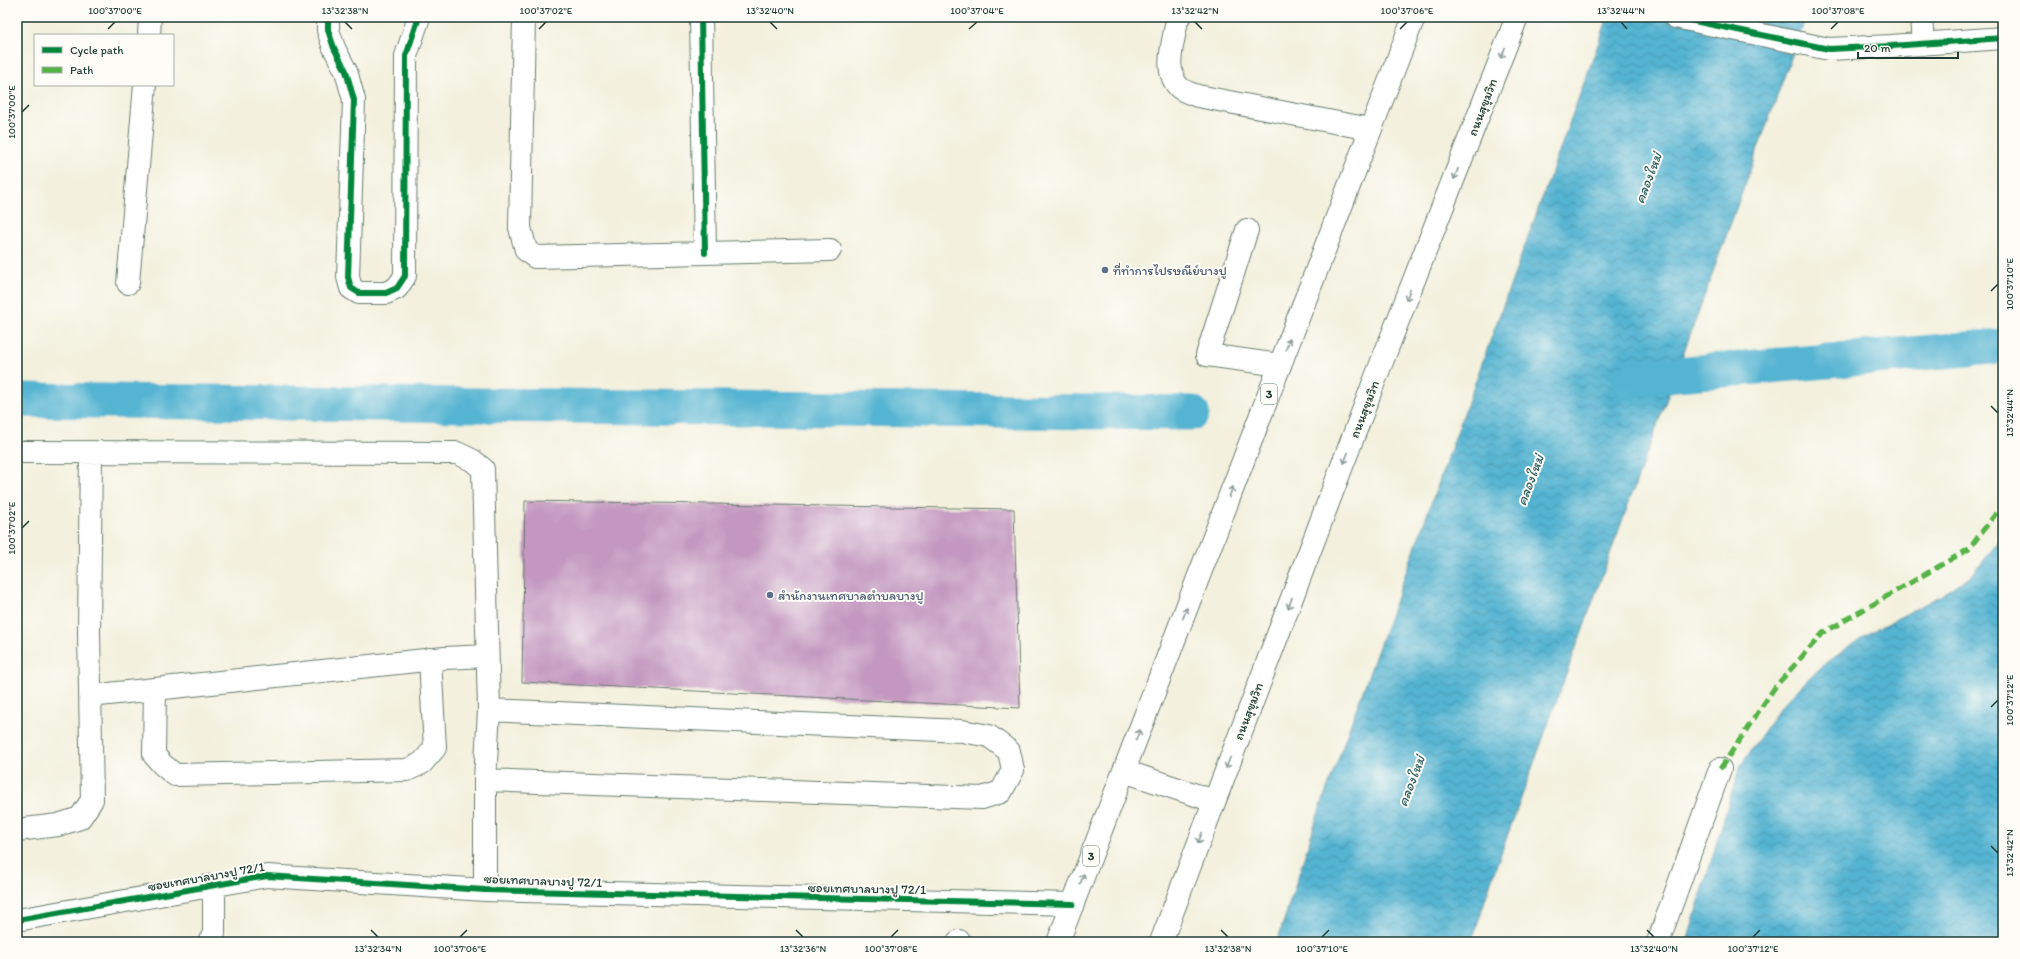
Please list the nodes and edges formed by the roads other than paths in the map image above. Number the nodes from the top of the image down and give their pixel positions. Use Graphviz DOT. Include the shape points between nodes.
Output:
graph roads {
  1 [pos="150,17"];
  2 [pos="328,17"];
  3 [pos="419,17"];
  4 [pos="524,17"];
  5 [pos="701,17"];
  6 [pos="1179,17"];
  7 [pos="1414,17"];
  8 [pos="1517,17"];
  9 [pos="1675,17"];
  10 [pos="1921,17"];
  11 [pos="149,34"];
  12 [pos="2003,38"];
  13 [pos="1923,44"];
  14 [pos="145,86"];
  15 [pos="1370,129"];
  16 [pos="1247,230"];
  17 [pos="830,250"];
  18 [pos="705,253"];
  19 [pos="128,283"];
  20 [pos="1280,365"];
  21 [pos="17,452"];
  22 [pos="91,453"];
  23 [pos="487,656"];
  24 [pos="430,660"];
  25 [pos="155,689"];
  26 [pos="90,696"];
  27 [pos="489,710"];
  28 [pos="1720,769"];
  29 [pos="1124,771"];
  30 [pos="485,780"];
  31 [pos="1214,801"];
  32 [pos="17,830"];
  33 [pos="214,886"];
  34 [pos="485,890"];
  35 [pos="1072,904"];
  36 [pos="17,920"];
  37 [pos="209,942"];
  38 [pos="1058,942"];
  39 [pos="1161,942"];
  40 [pos="1658,942"];
  1 -- 11 [label="main road"];
  2 -- 3 [label="main road" via="328,30 346,71 354,100 348,277 352,288 359,293 386,293 397,288 405,276 406,56"];
  4 -- 18 [label="main road" via="520,228 526,250 535,257"];
  5 -- 18 [label="main road"];
  6 -- 15 [label="main road" via="1169,68 1173,80 1182,89 1198,96"];
  7 -- 15 [label="main road, 3"];
  8 -- 31 [label="main road, ถนนสุขุมวิท, one-way"];
  9 -- 13 [label="main road" via="1829,49"];
  10 -- 13 [label="main road"];
  12 -- 13 [label="main road"];
  14 -- 19 [label="main road"];
  20 -- 15 [label="main road, 3, one-way"];
  16 -- 20 [label="main road" via="1207,354"];
  17 -- 18 [label="main road"];
  29 -- 20 [label="main road, 3, one-way"];
  21 -- 22 [label="main road"];
  22 -- 23 [label="main road" via="457,453 472,460 483,469"];
  22 -- 26 [label="main road"];
  23 -- 24 [label="main road"];
  23 -- 27 [label="main road"];
  24 -- 25 [label="main road"];
  24 -- 25 [label="main road" via="435,748 422,763 407,770 176,775 154,755"];
  25 -- 26 [label="main road"];
  26 -- 32 [label="main road" via="92,800 80,818 58,825"];
  27 -- 30 [label="main road"];
  27 -- 30 [label="main road" via="962,732 989,736 1009,751 1013,770 1001,792 982,798"];
  28 -- 40 [label="main road"];
  29 -- 31 [label="main road"];
  35 -- 29 [label="main road, 3, one-way"];
  30 -- 34 [label="main road"];
  31 -- 39 [label="main road, ถนนสุขุมวิท, one-way"];
  33 -- 34 [label="main road, ซอยเทศบาลบางปู 72/1" via="267,876"];
  33 -- 36 [label="main road, ซอยเทศบาลบางปู 72/1"];
  33 -- 37 [label="main road" via="214,934"];
  34 -- 35 [label="main road, ซอยเทศบาลบางปู 72/1"];
  35 -- 38 [label="main road, 3"];
}
